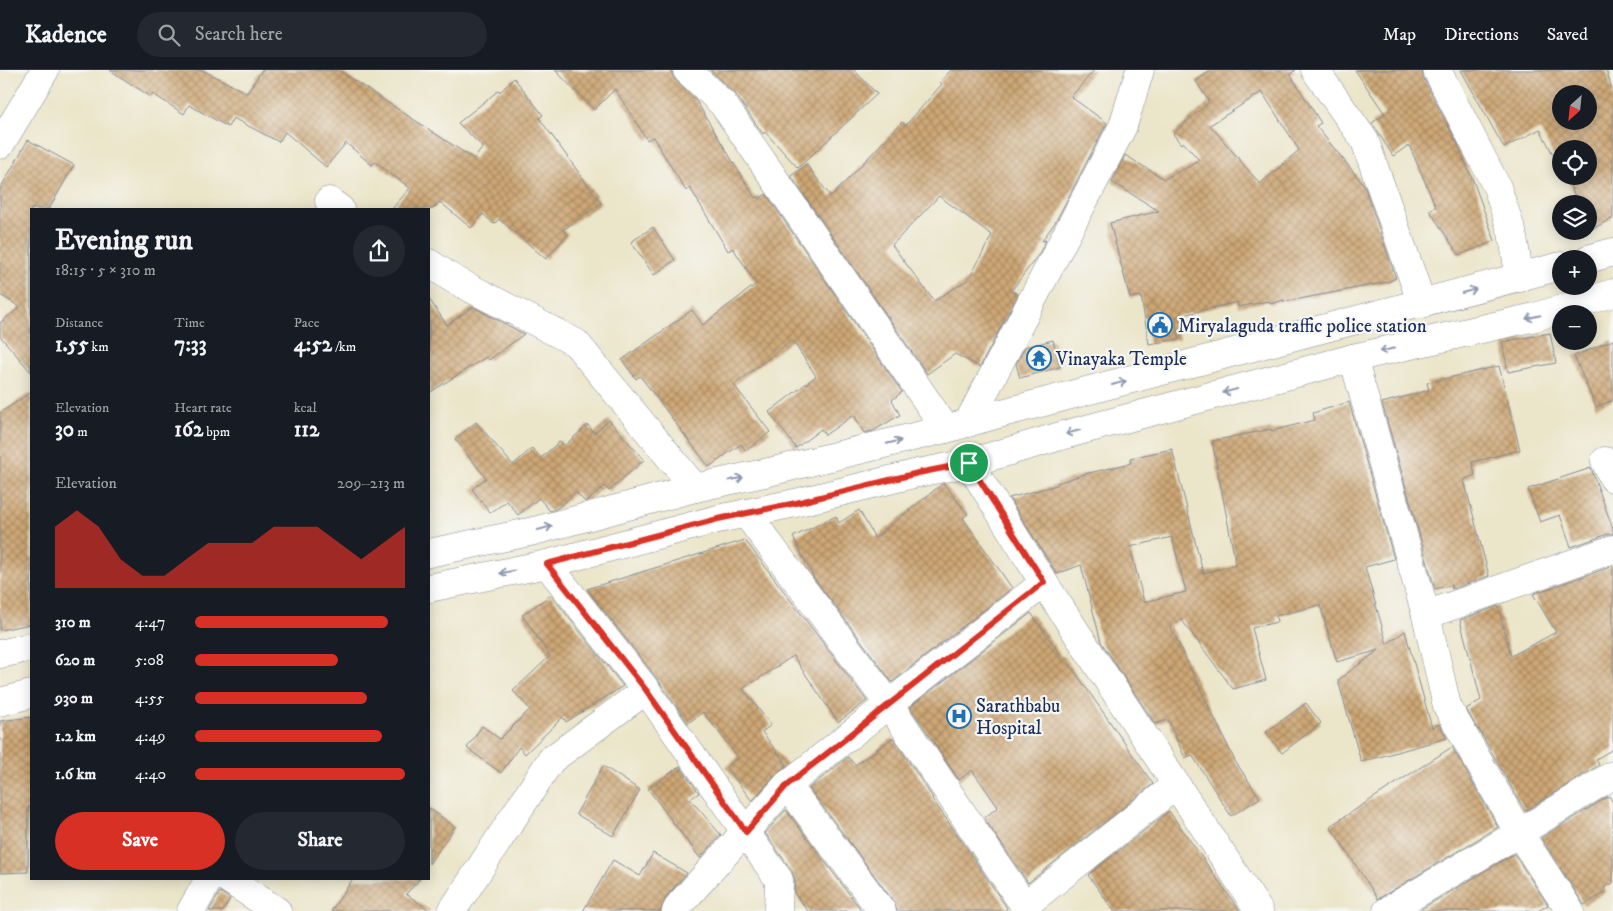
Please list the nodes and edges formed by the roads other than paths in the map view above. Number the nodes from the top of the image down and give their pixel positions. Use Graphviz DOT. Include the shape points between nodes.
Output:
graph roads {
  1 [pos="46,70"];
  2 [pos="687,70"];
  3 [pos="1140,70"];
  4 [pos="1315,70"];
  5 [pos="1437,70"];
  6 [pos="0,145"];
  7 [pos="1613,252"];
  8 [pos="1597,256"];
  9 [pos="430,265"];
  10 [pos="1552,269"];
  11 [pos="1520,278"];
  12 [pos="1613,293"];
  13 [pos="1422,304"];
  14 [pos="1353,358"];
  15 [pos="957,426"];
  16 [pos="969,463"];
  17 [pos="695,488"];
  18 [pos="746,513"];
  19 [pos="1613,549"];
  20 [pos="430,553"];
  21 [pos="547,564"];
  22 [pos="1044,582"];
  23 [pos="432,591"];
  24 [pos="1426,615"];
  25 [pos="30,647"];
  26 [pos="0,654"];
  27 [pos="646,690"];
  28 [pos="30,694"];
  29 [pos="0,702"];
  30 [pos="889,704"];
  31 [pos="1613,775"];
  32 [pos="787,785"];
  33 [pos="1176,785"];
  34 [pos="746,832"];
  35 [pos="1519,833"];
  36 [pos="208,880"];
  37 [pos="230,880"];
  38 [pos="1026,908"];
  39 [pos="191,911"];
  40 [pos="278,911"];
  41 [pos="452,911"];
  42 [pos="676,911"];
  43 [pos="778,911"];
  44 [pos="882,911"];
  45 [pos="1260,911"];
  46 [pos="1387,911"];
  47 [pos="1570,911"];
  1 -- 6 [label="street"];
  2 -- 15 [label="street" via="723,104"];
  3 -- 15 [label="street" via="1123,126"];
  4 -- 13 [label="street" via="1364,141"];
  5 -- 11 [label="street" via="1498,187 1512,232"];
  7 -- 8 [label="street"];
  9 -- 17 [label="street" via="576,343"];
  10 -- 11 [label="street"];
  13 -- 11 [label="street, one-way"];
  12 -- 14 [label="street, one-way" via="1534,316"];
  15 -- 13 [label="street, one-way"];
  14 -- 16 [label="street, one-way"];
  14 -- 24 [label="street"];
  17 -- 15 [label="street, one-way"];
  16 -- 18 [label="street"];
  16 -- 22 [label="street"];
  20 -- 17 [label="street, one-way" via="534,531"];
  18 -- 21 [label="street"];
  18 -- 30 [label="street"];
  19 -- 24 [label="street"];
  21 -- 23 [label="street, one-way"];
  21 -- 27 [label="street"];
  22 -- 30 [label="street"];
  22 -- 33 [label="street"];
  24 -- 35 [label="street" via="1447,706"];
  25 -- 26 [label="street"];
  27 -- 34 [label="street"];
  27 -- 41 [label="street" via="551,760"];
  28 -- 29 [label="street"];
  30 -- 32 [label="street"];
  30 -- 38 [label="street"];
  31 -- 35 [label="street"];
  32 -- 34 [label="street"];
  32 -- 44 [label="street"];
  33 -- 38 [label="street"];
  33 -- 45 [label="street"];
  34 -- 42 [label="street"];
  34 -- 43 [label="street" via="780,880"];
  35 -- 46 [label="street"];
  35 -- 47 [label="street"];
  36 -- 39 [label="street"];
  37 -- 40 [label="street"];
}
